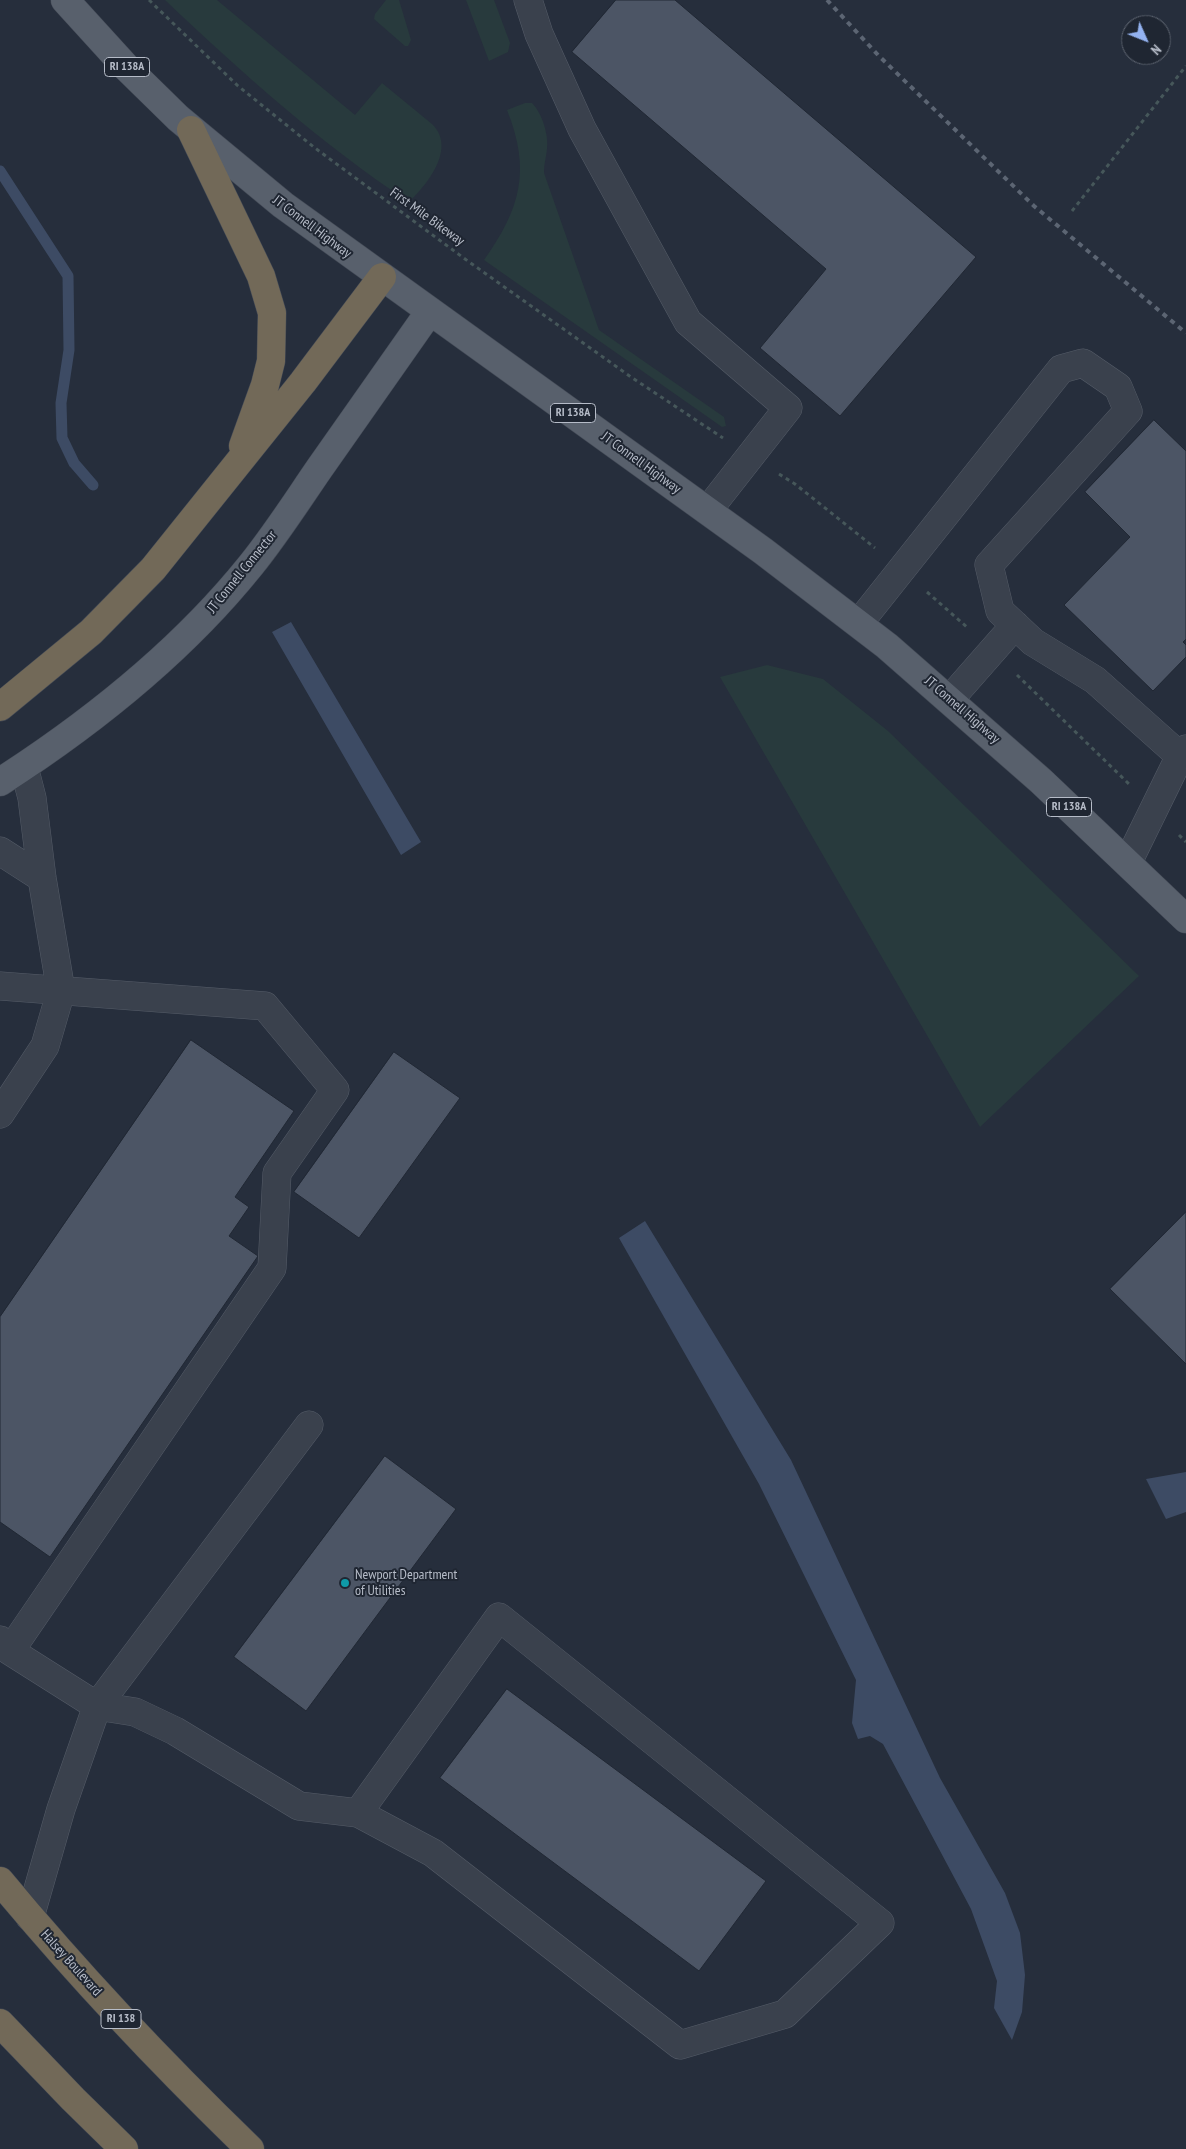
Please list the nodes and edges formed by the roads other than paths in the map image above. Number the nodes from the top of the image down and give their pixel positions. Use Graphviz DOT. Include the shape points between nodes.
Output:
graph roads {
  1 [pos="65,0"];
  2 [pos="528,0"];
  3 [pos="191,130"];
  4 [pos="382,277"];
  5 [pos="430,311"];
  6 [pos="235,466"];
  7 [pos="708,510"];
  8 [pos="859,623"];
  9 [pos="1015,625"];
  10 [pos="950,699"];
  11 [pos="0,707"];
  12 [pos="1183,753"];
  13 [pos="24,767"];
  14 [pos="0,782"];
  15 [pos="0,851"];
  16 [pos="1128,862"];
  17 [pos="42,878"];
  18 [pos="1186,919"];
  19 [pos="0,986"];
  20 [pos="61,991"];
  21 [pos="0,1114"];
  22 [pos="309,1425"];
  23 [pos="5,1646"];
  24 [pos="97,1706"];
  25 [pos="358,1813"];
  26 [pos="0,1881"];
  27 [pos="30,1917"];
  28 [pos="0,2023"];
  29 [pos="12,2047"];
  30 [pos="124,2149"];
  31 [pos="250,2149"];
  1 -- 3 [label="main road, JT Connell Highway / RI 138A" via="138,79"];
  2 -- 7 [label="lane" via="539,34 582,128 688,322 788,408"];
  3 -- 4 [label="main road, JT Connell Highway / RI 138A" via="294,214"];
  3 -- 6 [label="highway" via="262,276 272,313 271,361"];
  4 -- 5 [label="main road, JT Connell Highway / RI 138A"];
  4 -- 6 [label="highway"];
  5 -- 7 [label="main road, JT Connell Highway / RI 138A"];
  5 -- 13 [label="main road, JT Connell Connector" via="252,564 220,600 125,691"];
  6 -- 11 [label="highway" via="159,562 121,603 70,651"];
  7 -- 8 [label="main road, JT Connell Highway / RI 138A"];
  8 -- 9 [label="lane" via="1061,369 1083,363 1118,386 1128,411 989,565 1000,611"];
  8 -- 10 [label="main road, JT Connell Highway / RI 138A"];
  9 -- 10 [label="lane"];
  9 -- 12 [label="lane" via="1033,642 1096,680"];
  10 -- 16 [label="main road, JT Connell Highway / RI 138A"];
  12 -- 16 [label="lane"];
  13 -- 14 [label="main road, JT Connell Connector"];
  13 -- 17 [label="lane" via="32,798"];
  15 -- 17 [label="lane"];
  16 -- 18 [label="main road, JT Connell Highway / RI 138A"];
  17 -- 20 [label="lane"];
  19 -- 20 [label="lane"];
  20 -- 21 [label="lane" via="45,1046"];
  20 -- 23 [label="lane" via="264,1006 335,1090 277,1173 272,1268"];
  22 -- 24 [label="lane"];
  23 -- 24 [label="lane"];
  24 -- 25 [label="lane" via="135,1712 175,1731 299,1806"];
  24 -- 27 [label="lane" via="61,1810"];
  25 -- 25 [label="lane" via="499,1617 880,1923 785,2014 680,2045 434,1852"];
  26 -- 27 [label="highway, Halsey Boulevard / RI 138"];
  27 -- 31 [label="highway, Halsey Boulevard / RI 138" via="123,2022"];
  28 -- 29 [label="highway"];
  29 -- 30 [label="highway"];
}
